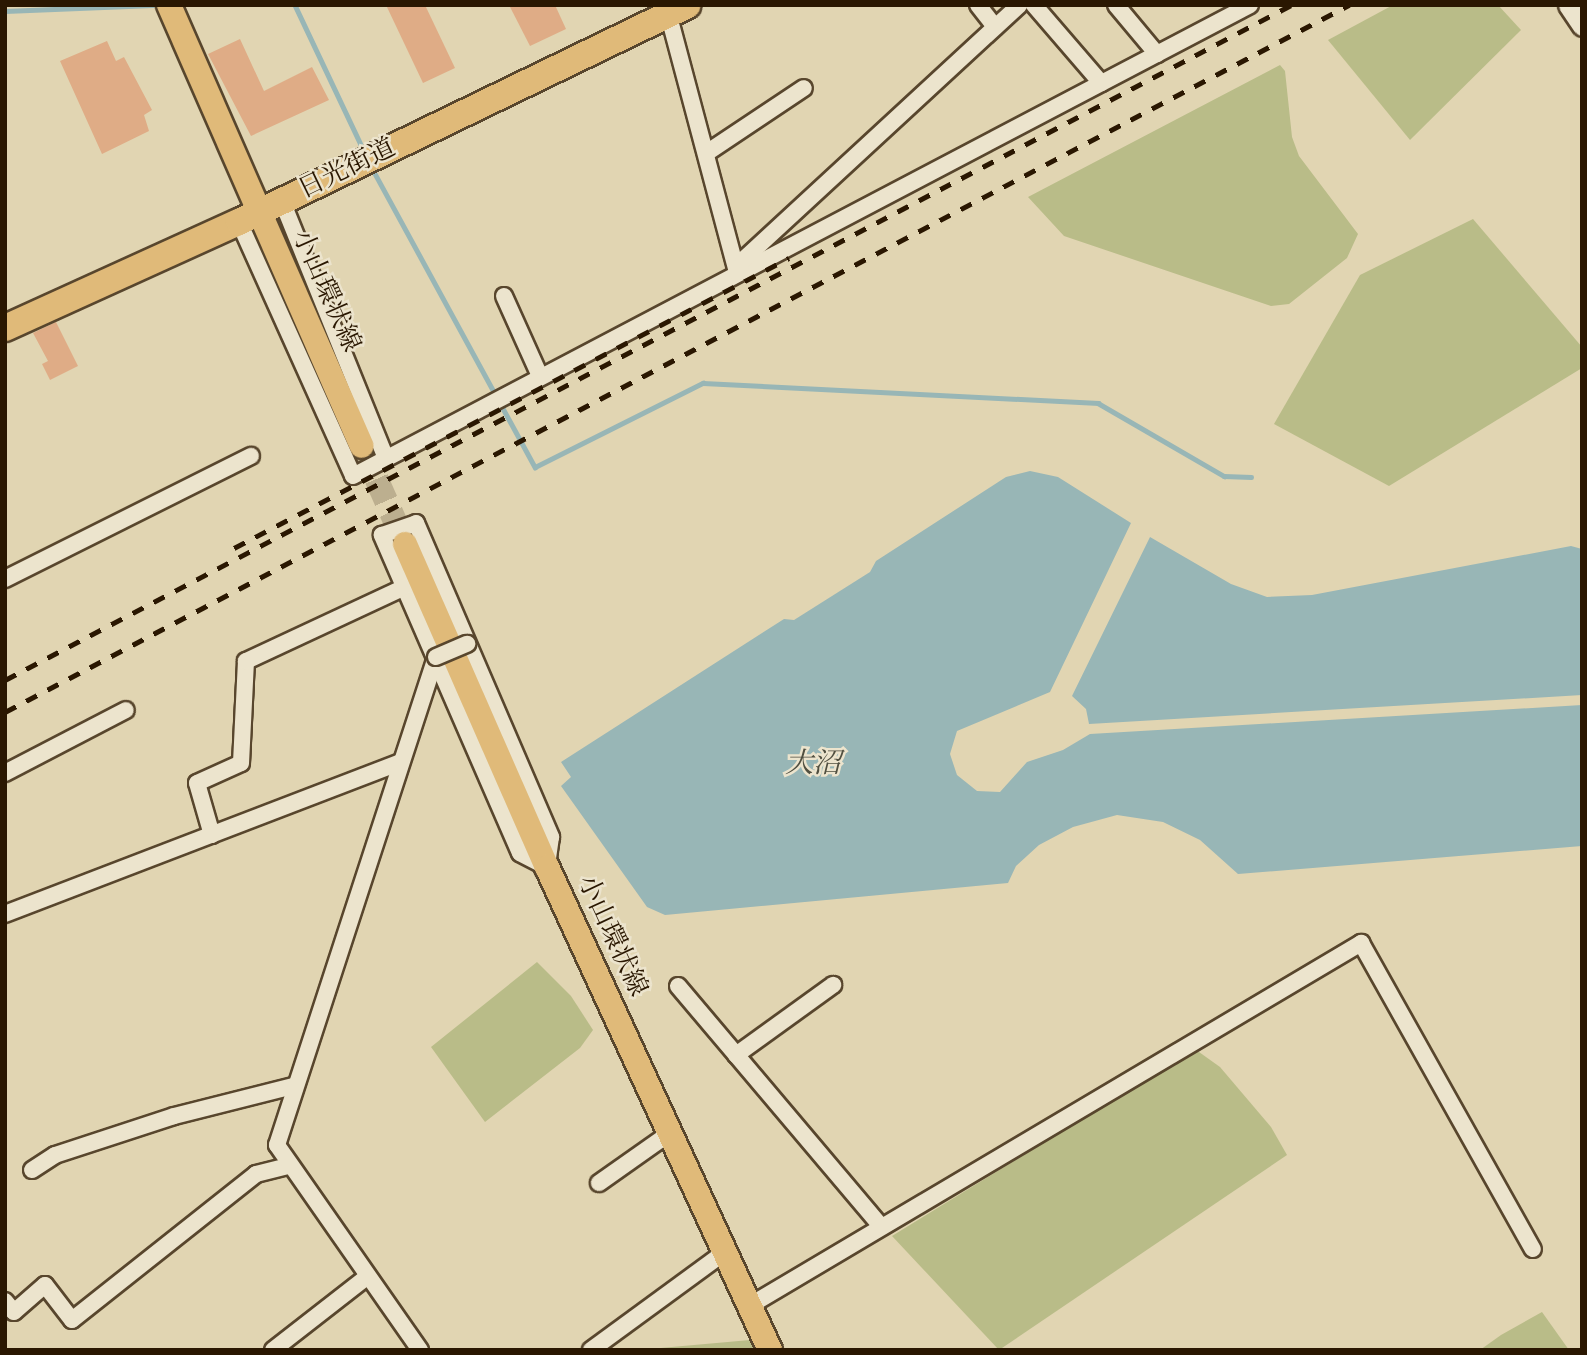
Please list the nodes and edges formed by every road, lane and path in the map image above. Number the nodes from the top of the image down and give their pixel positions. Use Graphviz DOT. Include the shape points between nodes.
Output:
graph roads {
  1 [pos="169,5"];
  2 [pos="978,5"];
  3 [pos="1018,5"];
  4 [pos="1034,5"];
  5 [pos="1116,5"];
  6 [pos="1568,5"];
  7 [pos="1242,7"];
  8 [pos="674,8"];
  9 [pos="1582,26"];
  10 [pos="995,27"];
  11 [pos="1157,54"];
  12 [pos="1101,83"];
  13 [pos="804,88"];
  14 [pos="708,152"];
  15 [pos="260,212"];
  16 [pos="737,273"];
  17 [pos="505,296"];
  18 [pos="5,328"];
  19 [pos="540,376"];
  20 [pos="362,446"];
  21 [pos="251,456"];
  22 [pos="386,458"];
  23 [pos="405,544"];
  24 [pos="5,579"];
  25 [pos="405,587"];
  26 [pos="467,644"];
  27 [pos="436,657"];
  28 [pos="126,710"];
  29 [pos="400,762"];
  30 [pos="5,773"];
  31 [pos="212,835"];
  32 [pos="547,867"];
  33 [pos="5,914"];
  34 [pos="833,985"];
  35 [pos="678,986"];
  36 [pos="736,1055"];
  37 [pos="293,1086"];
  38 [pos="670,1133"];
  39 [pos="289,1167"];
  40 [pos="32,1170"];
  41 [pos="599,1183"];
  42 [pos="881,1226"];
  43 [pos="1533,1250"];
  44 [pos="725,1252"];
  45 [pos="368,1276"];
  46 [pos="5,1301"];
  47 [pos="749,1306"];
  48 [pos="273,1350"];
  49 [pos="420,1350"];
  50 [pos="591,1350"];
  51 [pos="770,1350"];
  1 -- 15 [label="main road, 小山環状線"];
  2 -- 10 [label="street"];
  3 -- 10 [label="street"];
  4 -- 12 [label="street"];
  5 -- 11 [label="street"];
  6 -- 9 [label="street"];
  7 -- 11 [label="street"];
  8 -- 14 [label="street"];
  8 -- 15 [label="highway, 日光街道"];
  10 -- 16 [label="street" via="743,260"];
  11 -- 12 [label="street"];
  12 -- 16 [label="street"];
  13 -- 14 [label="street"];
  14 -- 16 [label="street"];
  15 -- 18 [label="highway, 日光街道"];
  15 -- 20 [label="main road, 小山環状線"];
  15 -- 22 [label="street"];
  15 -- 22 [label="street" via="353,475"];
  16 -- 19 [label="street"];
  17 -- 19 [label="street"];
  19 -- 22 [label="street"];
  21 -- 24 [label="street"];
  23 -- 32 [label="main road, 小山環状線"];
  25 -- 26 [label="street" via="382,535 416,523"];
  25 -- 27 [label="street"];
  25 -- 31 [label="street" via="246,661 241,763 197,783"];
  26 -- 27 [label="street, bridge"];
  26 -- 32 [label="street" via="551,837"];
  27 -- 29 [label="street"];
  27 -- 32 [label="street" via="520,853"];
  28 -- 30 [label="street"];
  29 -- 31 [label="street"];
  29 -- 37 [label="street"];
  31 -- 33 [label="street"];
  32 -- 38 [label="main road, 小山環状線"];
  34 -- 36 [label="street"];
  35 -- 36 [label="street"];
  36 -- 42 [label="street"];
  37 -- 39 [label="street" via="277,1145"];
  37 -- 40 [label="street" via="174,1116 55,1155"];
  38 -- 41 [label="street"];
  38 -- 44 [label="main road, 小山環状線"];
  39 -- 45 [label="street"];
  39 -- 46 [label="street" via="256,1174 72,1320 45,1285 14,1312"];
  42 -- 43 [label="street" via="1361,943"];
  42 -- 47 [label="street"];
  44 -- 47 [label="main road, 小山環状線"];
  44 -- 50 [label="street"];
  45 -- 48 [label="street"];
  45 -- 49 [label="street"];
  47 -- 51 [label="main road, 小山環状線"];
}
